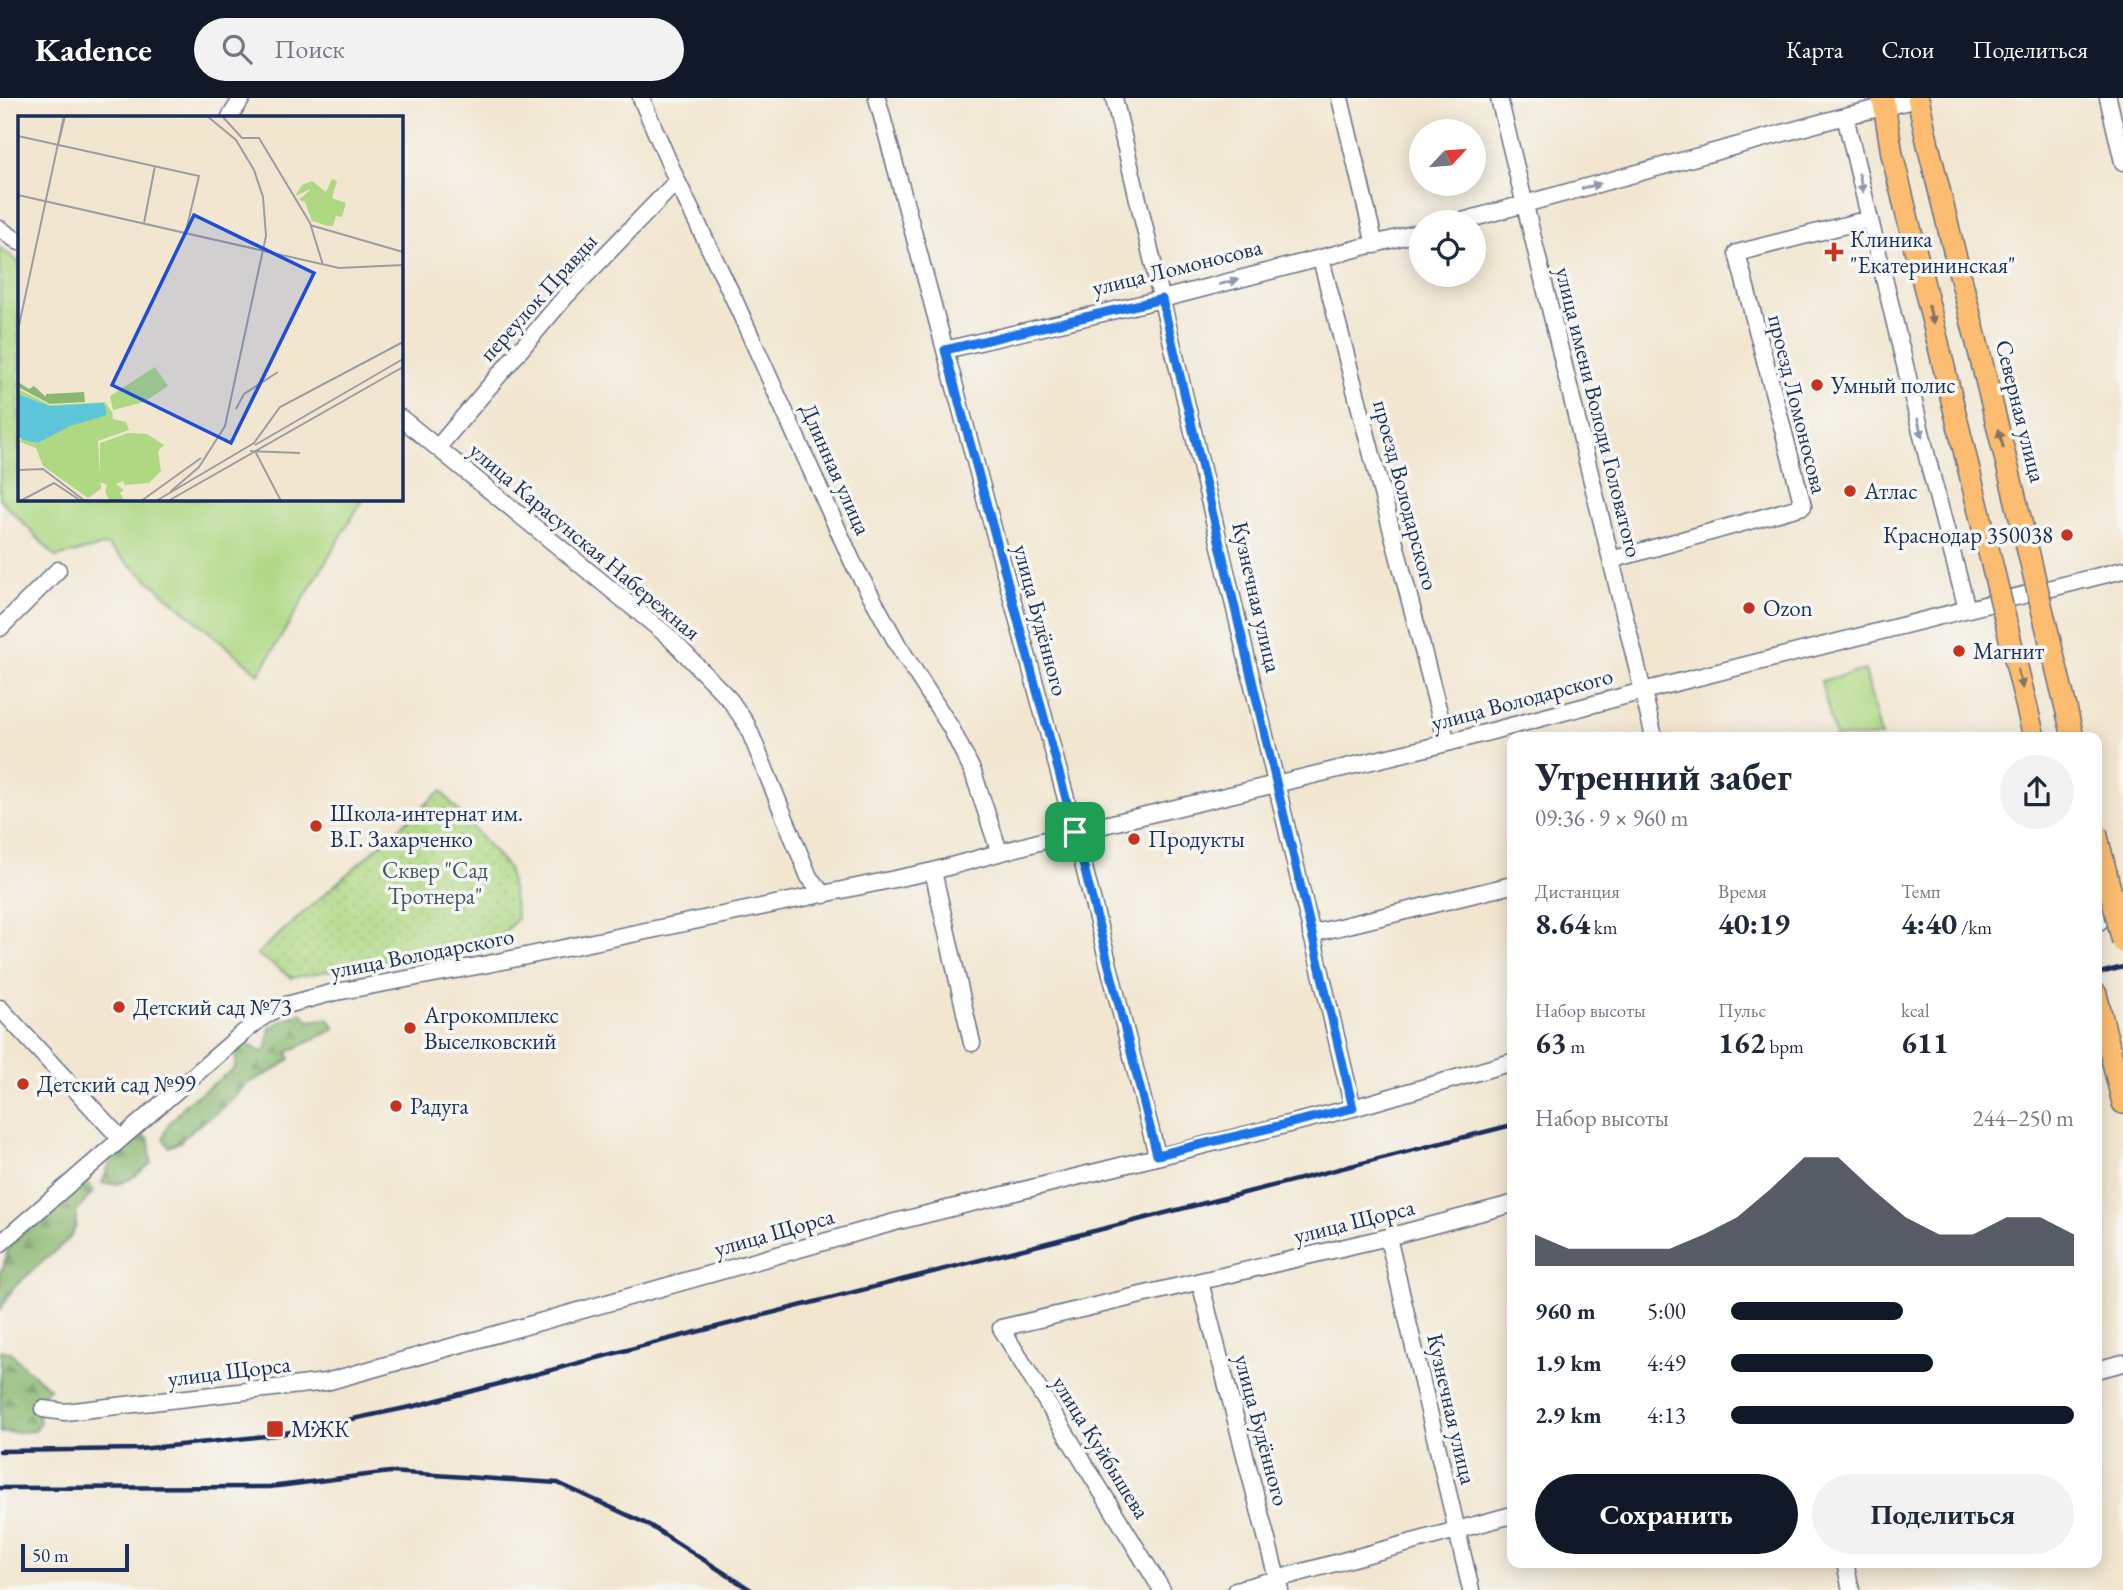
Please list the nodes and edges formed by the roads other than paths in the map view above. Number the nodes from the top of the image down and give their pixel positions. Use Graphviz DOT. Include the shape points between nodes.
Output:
graph roads {
  1 [pos="242,98"];
  2 [pos="641,98"];
  3 [pos="877,98"];
  4 [pos="1114,98"];
  5 [pos="1340,98"];
  6 [pos="1499,98"];
  7 [pos="1920,98"];
  8 [pos="2108,98"];
  9 [pos="1884,102"];
  10 [pos="231,116"];
  11 [pos="1845,116"];
  12 [pos="2123,162"];
  13 [pos="677,181"];
  14 [pos="1525,205"];
  15 [pos="1486,215"];
  16 [pos="1869,219"];
  17 [pos="0,229"];
  18 [pos="1409,235"];
  19 [pos="18,241"];
  20 [pos="1375,245"];
  21 [pos="1321,259"];
  22 [pos="1162,299"];
  23 [pos="945,350"];
  24 [pos="402,419"];
  25 [pos="438,447"];
  26 [pos="1611,560"];
  27 [pos="58,570"];
  28 [pos="2123,570"];
  29 [pos="1967,609"];
  30 [pos="0,628"];
  31 [pos="1643,691"];
  32 [pos="1653,732"];
  33 [pos="2033,732"];
  34 [pos="2072,732"];
  35 [pos="1447,743"];
  36 [pos="1277,783"];
  37 [pos="1075,832"];
  38 [pos="999,851"];
  39 [pos="2102,856"];
  40 [pos="933,871"];
  41 [pos="1507,886"];
  42 [pos="824,895"];
  43 [pos="2123,903"];
  44 [pos="2102,919"];
  45 [pos="1311,934"];
  46 [pos="2123,942"];
  47 [pos="0,1007"];
  48 [pos="2102,1018"];
  49 [pos="972,1043"];
  50 [pos="1507,1063"];
  51 [pos="2123,1103"];
  52 [pos="1353,1108"];
  53 [pos="121,1139"];
  54 [pos="1157,1155"];
  55 [pos="1507,1205"];
  56 [pos="1388,1237"];
  57 [pos="0,1244"];
  58 [pos="1200,1282"];
  59 [pos="1001,1328"];
  60 [pos="2123,1363"];
  61 [pos="2102,1368"];
  62 [pos="43,1409"];
  63 [pos="1507,1516"];
  64 [pos="1456,1529"];
  65 [pos="1846,1568"];
  66 [pos="1278,1584"];
  67 [pos="1162,1590"];
  68 [pos="1236,1590"];
  69 [pos="1471,1590"];
  70 [pos="1851,1590"];
  1 -- 10 [label="street"];
  2 -- 13 [label="street, Длинная улица"];
  3 -- 23 [label="street, улица Будённого"];
  4 -- 22 [label="street, Кузнечная улица"];
  5 -- 20 [label="street"];
  6 -- 14 [label="street, улица имени Володи Головатого"];
  7 -- 9 [label="street"];
  34 -- 7 [label="main road, Северная улица, one-way, bridge"];
  8 -- 12 [label="street"];
  9 -- 11 [label="street"];
  9 -- 33 [label="main road, one-way, bridge" via="1892,154"];
  14 -- 11 [label="street, one-way"];
  11 -- 16 [label="street, one-way"];
  13 -- 25 [label="street, переулок Правды" via="565,297"];
  13 -- 38 [label="street, Длинная улица" via="853,563 973,772"];
  14 -- 15 [label="street"];
  14 -- 26 [label="street, улица имени Володи Головатого"];
  16 -- 26 [label="street, проезд Ломоносова" via="1737,253 1803,506"];
  16 -- 29 [label="street, one-way"];
  17 -- 19 [label="street"];
  18 -- 20 [label="street, улица Ломоносова"];
  20 -- 21 [label="street, улица Ломоносова"];
  22 -- 21 [label="street, улица Ломоносова, one-way"];
  21 -- 35 [label="street, проезд Володарского"];
  22 -- 23 [label="street, улица Ломоносова"];
  22 -- 36 [label="street, Кузнечная улица"];
  23 -- 37 [label="street, улица Будённого"];
  24 -- 25 [label="street, улица Карасунская Набережная"];
  25 -- 42 [label="street, улица Карасунская Набережная" via="668,636 730,700 747,725 809,877"];
  26 -- 31 [label="street, улица имени Володи Головатого"];
  27 -- 30 [label="street"];
  28 -- 29 [label="street, улица Володарского"];
  29 -- 31 [label="street, улица Володарского"];
  31 -- 32 [label="street, улица имени Володи Головатого"];
  31 -- 35 [label="street, улица Володарского"];
  35 -- 36 [label="street, улица Володарского"];
  36 -- 37 [label="street, улица Володарского"];
  36 -- 45 [label="street, Кузнечная улица"];
  37 -- 38 [label="street, улица Володарского"];
  37 -- 54 [label="street, улица Будённого"];
  38 -- 40 [label="street, улица Володарского"];
  39 -- 46 [label="main road, bridge"];
  40 -- 42 [label="street, улица Володарского"];
  40 -- 49 [label="street"];
  41 -- 45 [label="street"];
  42 -- 53 [label="street, улица Володарского" via="279,1007"];
  43 -- 44 [label="street"];
  45 -- 52 [label="street, Кузнечная улица"];
  47 -- 53 [label="street"];
  48 -- 51 [label="main road"];
  50 -- 52 [label="street, улица Щорса"];
  52 -- 54 [label="street, улица Щорса"];
  53 -- 57 [label="street, улица Володарского"];
  54 -- 62 [label="street, улица Щорса" via="895,1222 326,1382 65,1412"];
  55 -- 56 [label="street, улица Щорса"];
  56 -- 58 [label="street, улица Щорса"];
  56 -- 64 [label="street, Кузнечная улица"];
  58 -- 59 [label="street, улица Щорса"];
  58 -- 66 [label="street, улица Будённого"];
  59 -- 67 [label="street, улица Куйбышева"];
  60 -- 61 [label="street"];
  63 -- 64 [label="street"];
  64 -- 66 [label="street"];
  64 -- 69 [label="street, Кузнечная улица"];
  65 -- 70 [label="street"];
  66 -- 68 [label="street"];
}
